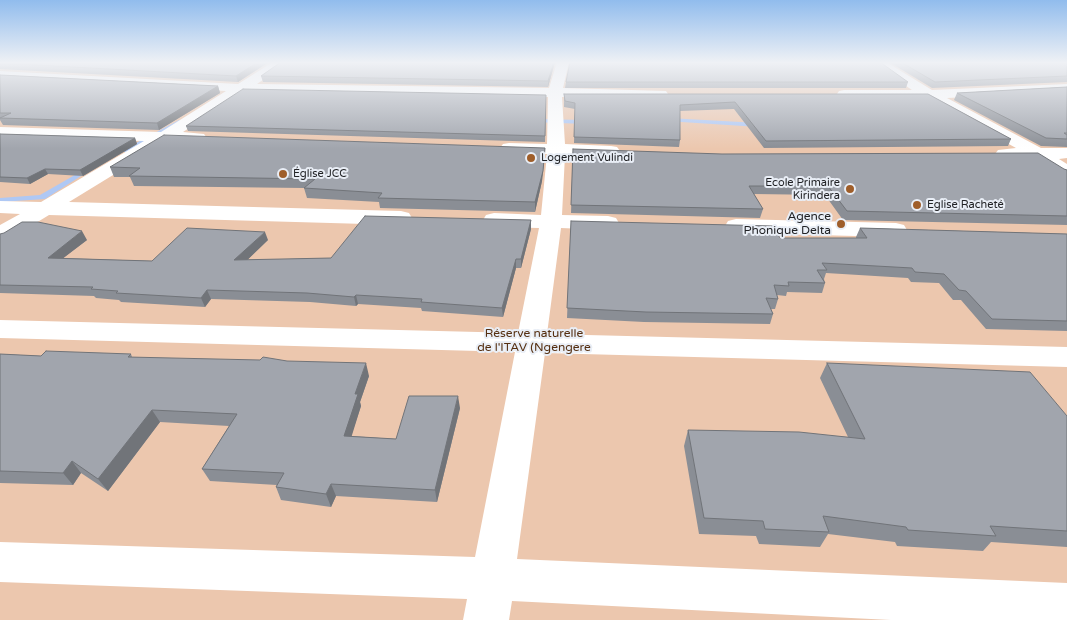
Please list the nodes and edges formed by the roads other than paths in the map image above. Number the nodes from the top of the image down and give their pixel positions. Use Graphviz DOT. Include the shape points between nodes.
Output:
graph roads {
  1 [pos="235,91"];
  2 [pos="393,91"];
  3 [pos="556,91"];
  4 [pos="924,91"];
  5 [pos="1000,91"];
  6 [pos="555,94"];
  7 [pos="678,94"];
  8 [pos="832,94"];
  9 [pos="929,94"];
  10 [pos="0,132"];
  11 [pos="164,137"];
  12 [pos="213,139"];
  13 [pos="488,148"];
  14 [pos="556,150"];
  15 [pos="624,152"];
  16 [pos="1067,153"];
  17 [pos="989,154"];
  18 [pos="1039,154"];
  19 [pos="1067,172"];
  20 [pos="0,207"];
  21 [pos="43,208"];
  22 [pos="422,218"];
  23 [pos="472,220"];
  24 [pos="551,222"];
  25 [pos="630,224"];
  26 [pos="720,226"];
  27 [pos="918,230"];
  28 [pos="0,235"];
  29 [pos="0,329"];
  30 [pos="532,345"];
  31 [pos="1067,357"];
  32 [pos="0,562"];
  33 [pos="493,579"];
  34 [pos="1067,606"];
  35 [pos="486,620"];
  1 -- 11 [label="street"];
  2 -- 6 [label="street"];
  3 -- 6 [label="street"];
  4 -- 9 [label="street"];
  5 -- 9 [label="street"];
  6 -- 7 [label="street"];
  6 -- 14 [label="street"];
  8 -- 9 [label="street"];
  9 -- 18 [label="street"];
  10 -- 11 [label="street"];
  11 -- 12 [label="street"];
  11 -- 21 [label="street"];
  13 -- 14 [label="street"];
  14 -- 15 [label="street"];
  14 -- 24 [label="street"];
  16 -- 18 [label="street"];
  17 -- 18 [label="street"];
  18 -- 19 [label="street"];
  20 -- 21 [label="street"];
  21 -- 22 [label="street"];
  21 -- 28 [label="street"];
  23 -- 24 [label="street"];
  24 -- 25 [label="street"];
  24 -- 30 [label="street"];
  26 -- 27 [label="street"];
  29 -- 30 [label="street"];
  30 -- 31 [label="street"];
  30 -- 33 [label="street"];
  32 -- 33 [label="street"];
  33 -- 34 [label="street"];
  33 -- 35 [label="street"];
}
